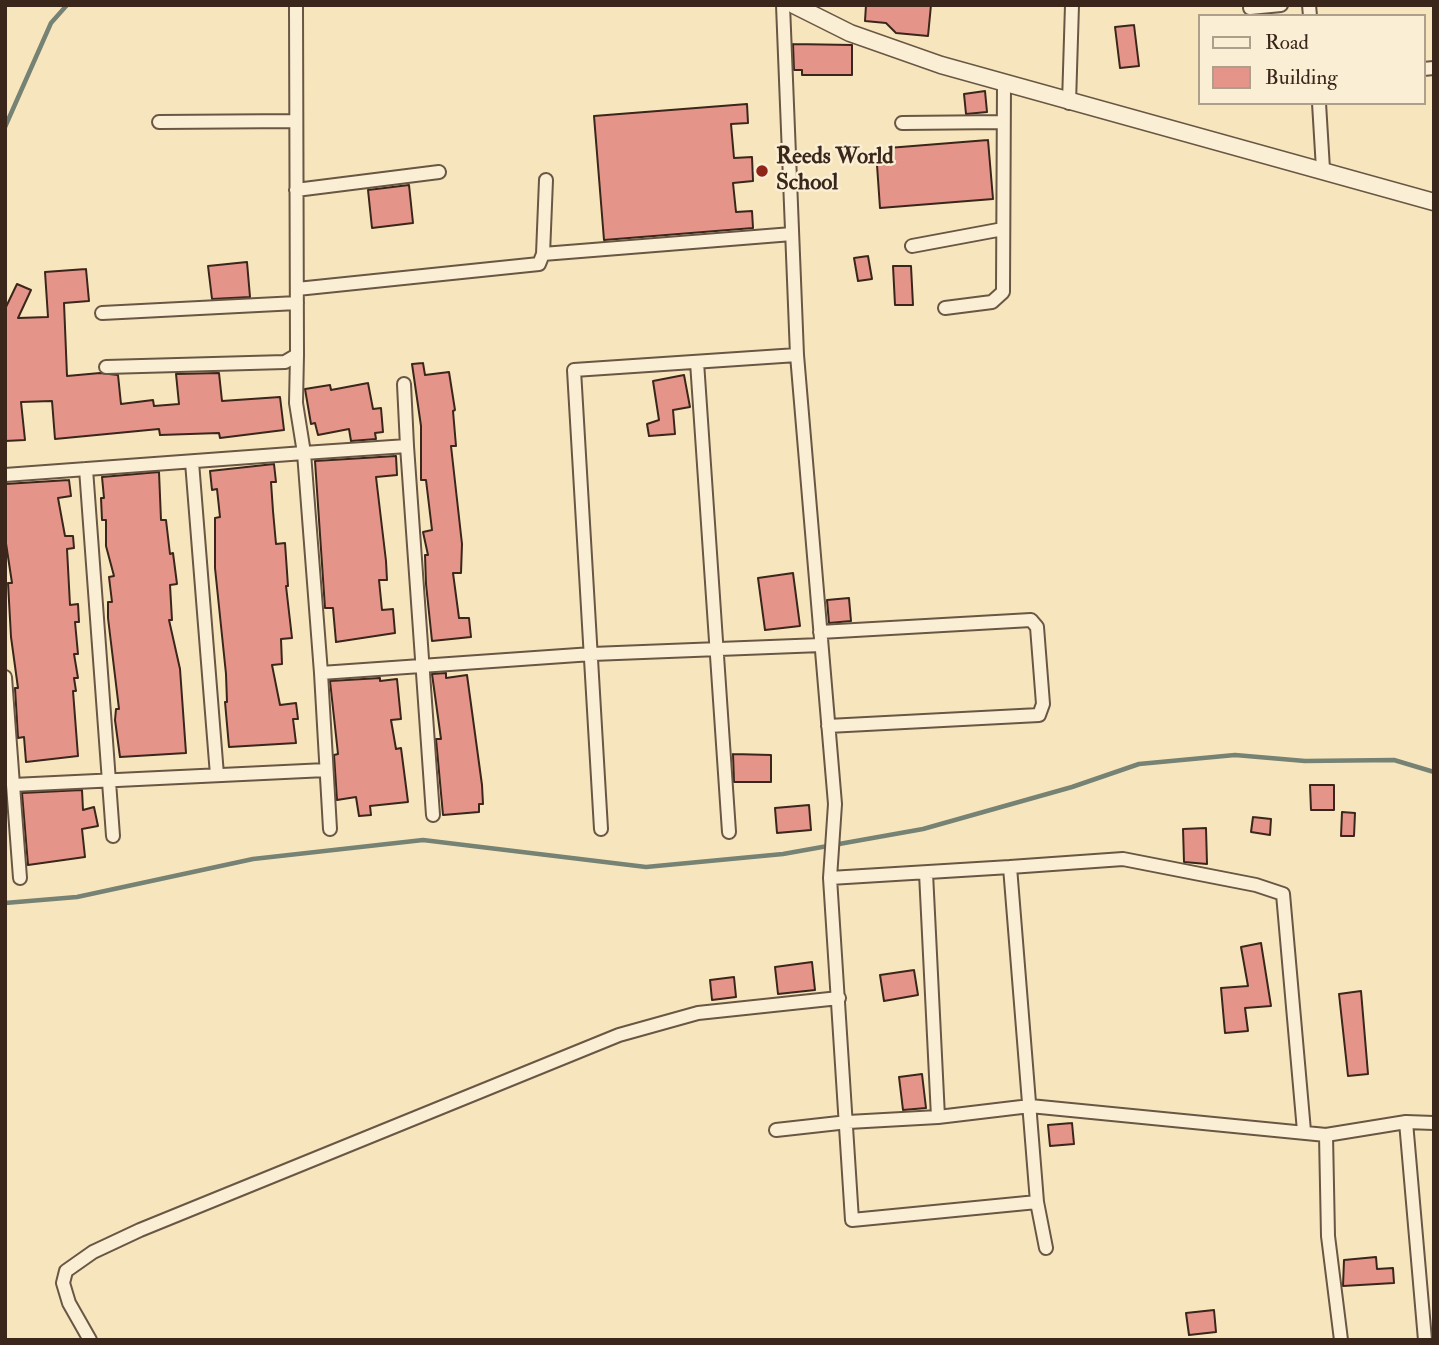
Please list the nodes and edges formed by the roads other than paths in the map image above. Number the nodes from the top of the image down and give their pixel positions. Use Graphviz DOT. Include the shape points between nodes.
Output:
graph roads {
  1 [pos="296,5"];
  2 [pos="783,5"];
  3 [pos="794,5"];
  4 [pos="1072,5"];
  5 [pos="1281,5"];
  6 [pos="1251,8"];
  7 [pos="1004,83"];
  8 [pos="1069,103"];
  9 [pos="1319,105"];
  10 [pos="296,121"];
  11 [pos="159,122"];
  12 [pos="1003,122"];
  13 [pos="902,123"];
  14 [pos="1323,169"];
  15 [pos="439,172"];
  16 [pos="546,180"];
  17 [pos="296,190"];
  18 [pos="1434,202"];
  19 [pos="1003,229"];
  20 [pos="792,234"];
  21 [pos="912,246"];
  22 [pos="543,254"];
  23 [pos="297,296"];
  24 [pos="945,308"];
  25 [pos="102,313"];
  26 [pos="297,355"];
  27 [pos="797,355"];
  28 [pos="697,362"];
  29 [pos="106,368"];
  30 [pos="404,384"];
  31 [pos="407,446"];
  32 [pos="304,453"];
  33 [pos="192,462"];
  34 [pos="86,470"];
  35 [pos="5,475"];
  36 [pos="820,632"];
  37 [pos="821,645"];
  38 [pos="719,651"];
  39 [pos="592,654"];
  40 [pos="422,667"];
  41 [pos="321,673"];
  42 [pos="5,677"];
  43 [pos="828,726"];
  44 [pos="327,771"];
  45 [pos="217,775"];
  46 [pos="109,780"];
  47 [pos="13,785"];
  48 [pos="433,815"];
  49 [pos="601,828"];
  50 [pos="330,829"];
  51 [pos="729,832"];
  52 [pos="113,836"];
  53 [pos="1010,867"];
  54 [pos="926,873"];
  55 [pos="20,878"];
  56 [pos="830,878"];
  57 [pos="839,998"];
  58 [pos="1030,1106"];
  59 [pos="938,1117"];
  60 [pos="848,1122"];
  61 [pos="1406,1122"];
  62 [pos="1434,1123"];
  63 [pos="776,1130"];
  64 [pos="1304,1132"];
  65 [pos="1326,1135"];
  66 [pos="1037,1202"];
  67 [pos="1046,1248"];
  68 [pos="90,1340"];
  69 [pos="1340,1340"];
  70 [pos="1425,1340"];
  1 -- 10 [label="street"];
  2 -- 20 [label="street"];
  3 -- 7 [label="street" via="850,33"];
  4 -- 8 [label="street"];
  5 -- 6 [label="street"];
  7 -- 8 [label="street"];
  7 -- 12 [label="street"];
  8 -- 14 [label="street" via="1255,155"];
  9 -- 14 [label="street"];
  10 -- 11 [label="street"];
  10 -- 17 [label="street"];
  12 -- 13 [label="street"];
  12 -- 19 [label="street"];
  14 -- 18 [label="street" via="1398,195"];
  15 -- 17 [label="street"];
  16 -- 22 [label="street"];
  17 -- 23 [label="street"];
  19 -- 21 [label="street"];
  19 -- 24 [label="street" via="1003,292 999,298"];
  20 -- 22 [label="street"];
  20 -- 27 [label="street"];
  22 -- 23 [label="street" via="539,264"];
  23 -- 25 [label="street"];
  23 -- 26 [label="street"];
  26 -- 29 [label="street" via="285,362"];
  26 -- 32 [label="street" via="296,403"];
  27 -- 28 [label="street"];
  27 -- 36 [label="street"];
  28 -- 38 [label="street"];
  28 -- 39 [label="street" via="574,370"];
  30 -- 31 [label="street"];
  31 -- 32 [label="street"];
  31 -- 40 [label="street"];
  32 -- 33 [label="street"];
  32 -- 41 [label="street"];
  33 -- 34 [label="street"];
  33 -- 45 [label="street"];
  34 -- 35 [label="street"];
  34 -- 46 [label="street"];
  36 -- 37 [label="street"];
  36 -- 43 [label="street" via="1031,620 1037,627 1043,704 1039,715"];
  37 -- 38 [label="street"];
  37 -- 43 [label="street"];
  38 -- 39 [label="street"];
  38 -- 51 [label="street"];
  39 -- 40 [label="street"];
  39 -- 49 [label="street"];
  40 -- 41 [label="street"];
  40 -- 48 [label="street"];
  41 -- 44 [label="street"];
  42 -- 47 [label="street"];
  43 -- 56 [label="street" via="834,832"];
  44 -- 45 [label="street"];
  44 -- 50 [label="street"];
  45 -- 46 [label="street"];
  46 -- 47 [label="street"];
  46 -- 52 [label="street"];
  47 -- 55 [label="street"];
  53 -- 54 [label="street"];
  53 -- 58 [label="street"];
  53 -- 64 [label="street" via="1123,859 1283,894"];
  54 -- 56 [label="street"];
  54 -- 59 [label="street"];
  56 -- 57 [label="street"];
  57 -- 60 [label="street"];
  57 -- 68 [label="street" via="698,1013 619,1035 140,1230 93,1252 66,1271 63,1283 69,1304"];
  58 -- 59 [label="street"];
  58 -- 64 [label="street"];
  58 -- 66 [label="street"];
  59 -- 60 [label="street"];
  60 -- 63 [label="street"];
  60 -- 66 [label="street" via="852,1220"];
  61 -- 62 [label="street"];
  61 -- 65 [label="street"];
  61 -- 70 [label="street"];
  64 -- 65 [label="street"];
  65 -- 69 [label="street" via="1328,1236"];
  66 -- 67 [label="street"];
}
